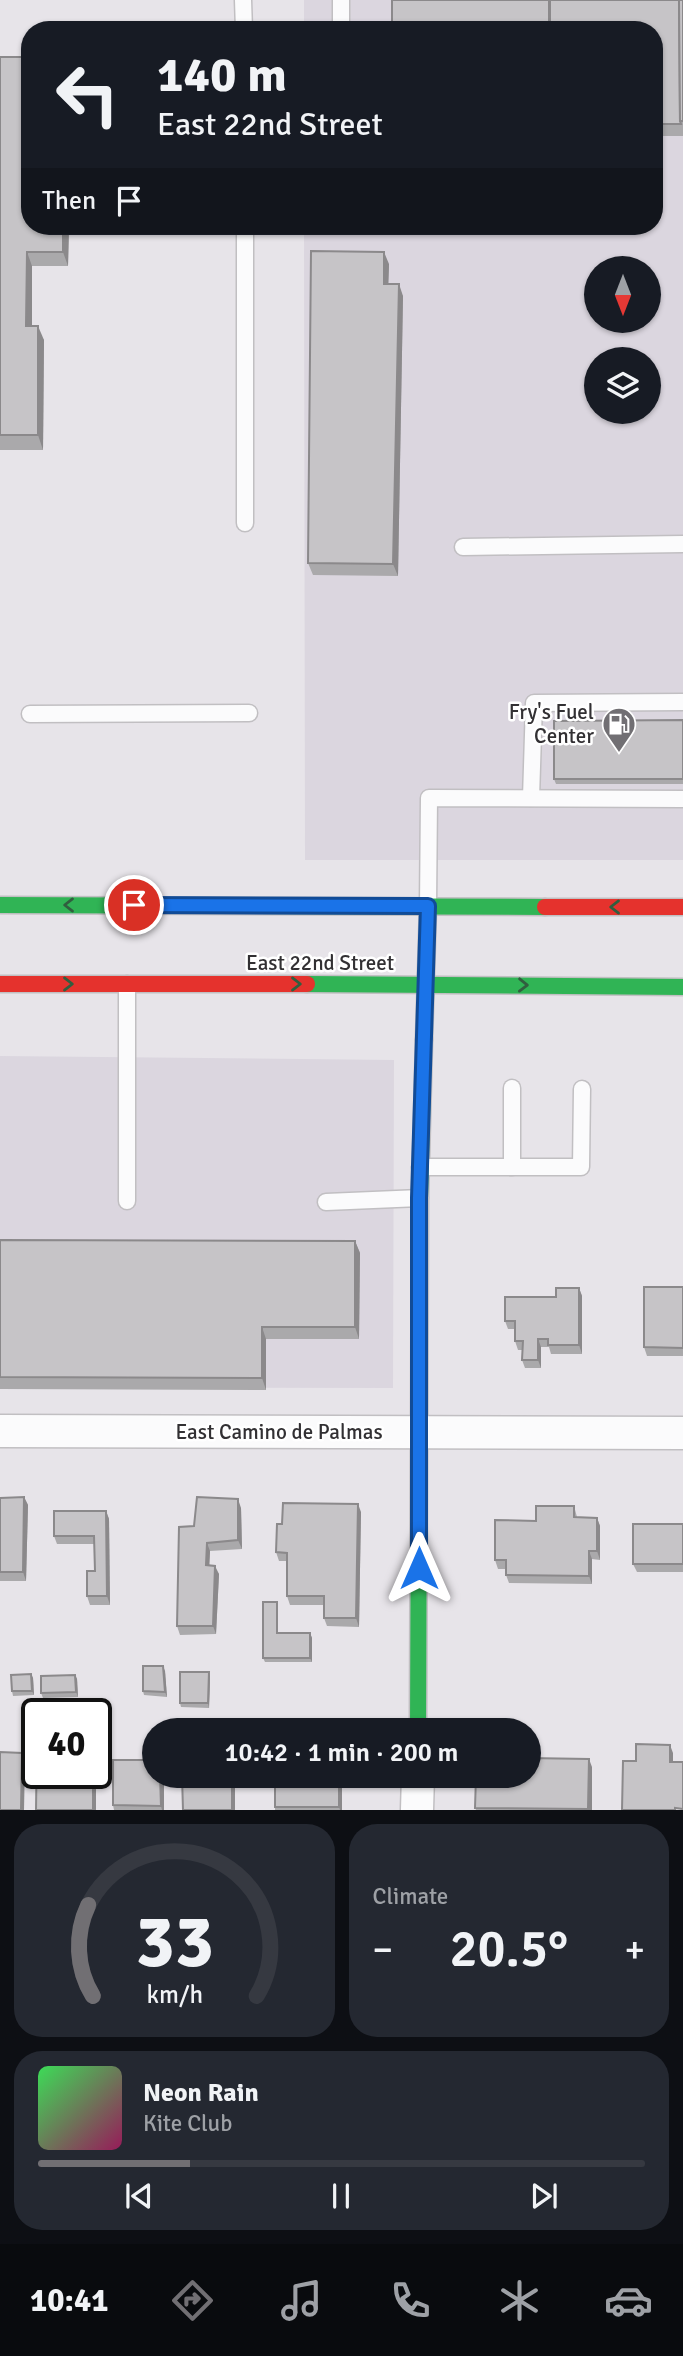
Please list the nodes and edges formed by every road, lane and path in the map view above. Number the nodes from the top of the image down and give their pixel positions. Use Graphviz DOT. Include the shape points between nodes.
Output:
graph roads {
  1 [pos="243,0"];
  2 [pos="341,0"];
  3 [pos="244,21"];
  4 [pos="341,21"];
  5 [pos="245,235"];
  6 [pos="246,523"];
  7 [pos="683,544"];
  8 [pos="463,547"];
  9 [pos="683,702"];
  10 [pos="249,713"];
  11 [pos="30,714"];
  12 [pos="531,798"];
  13 [pos="683,799"];
  14 [pos="0,905"];
  15 [pos="428,906"];
  16 [pos="683,907"];
  17 [pos="0,984"];
  18 [pos="127,984"];
  19 [pos="425,984"];
  20 [pos="683,987"];
  21 [pos="512,1088"];
  22 [pos="582,1089"];
  23 [pos="420,1167"];
  24 [pos="512,1167"];
  25 [pos="419,1198"];
  26 [pos="127,1201"];
  27 [pos="326,1202"];
  28 [pos="0,1431"];
  29 [pos="419,1432"];
  30 [pos="683,1433"];
  31 [pos="418,1718"];
  32 [pos="418,1788"];
  33 [pos="417,1810"];
  1 -- 3 [label="lane"];
  2 -- 4 [label="lane"];
  5 -- 6 [label="lane"];
  7 -- 8 [label="lane"];
  9 -- 12 [label="lane" via="534,703"];
  10 -- 11 [label="lane"];
  12 -- 13 [label="lane"];
  12 -- 15 [label="lane" via="429,798"];
  15 -- 14 [label="main road, one-way"];
  16 -- 15 [label="main road, one-way"];
  15 -- 19 [label="main road"];
  17 -- 18 [label="main road, East 22nd Street, one-way"];
  18 -- 19 [label="main road, East 22nd Street, one-way"];
  18 -- 26 [label="lane"];
  19 -- 20 [label="main road, East 22nd Street, one-way"];
  19 -- 23 [label="main road"];
  21 -- 24 [label="lane"];
  22 -- 24 [label="lane" via="582,1167"];
  23 -- 24 [label="lane"];
  23 -- 25 [label="main road"];
  25 -- 27 [label="lane"];
  25 -- 29 [label="main road"];
  28 -- 29 [label="street, East Camino de Palmas"];
  29 -- 30 [label="street, East Camino de Palmas"];
  29 -- 31 [label="main road"];
  32 -- 33 [label="street"];
}
